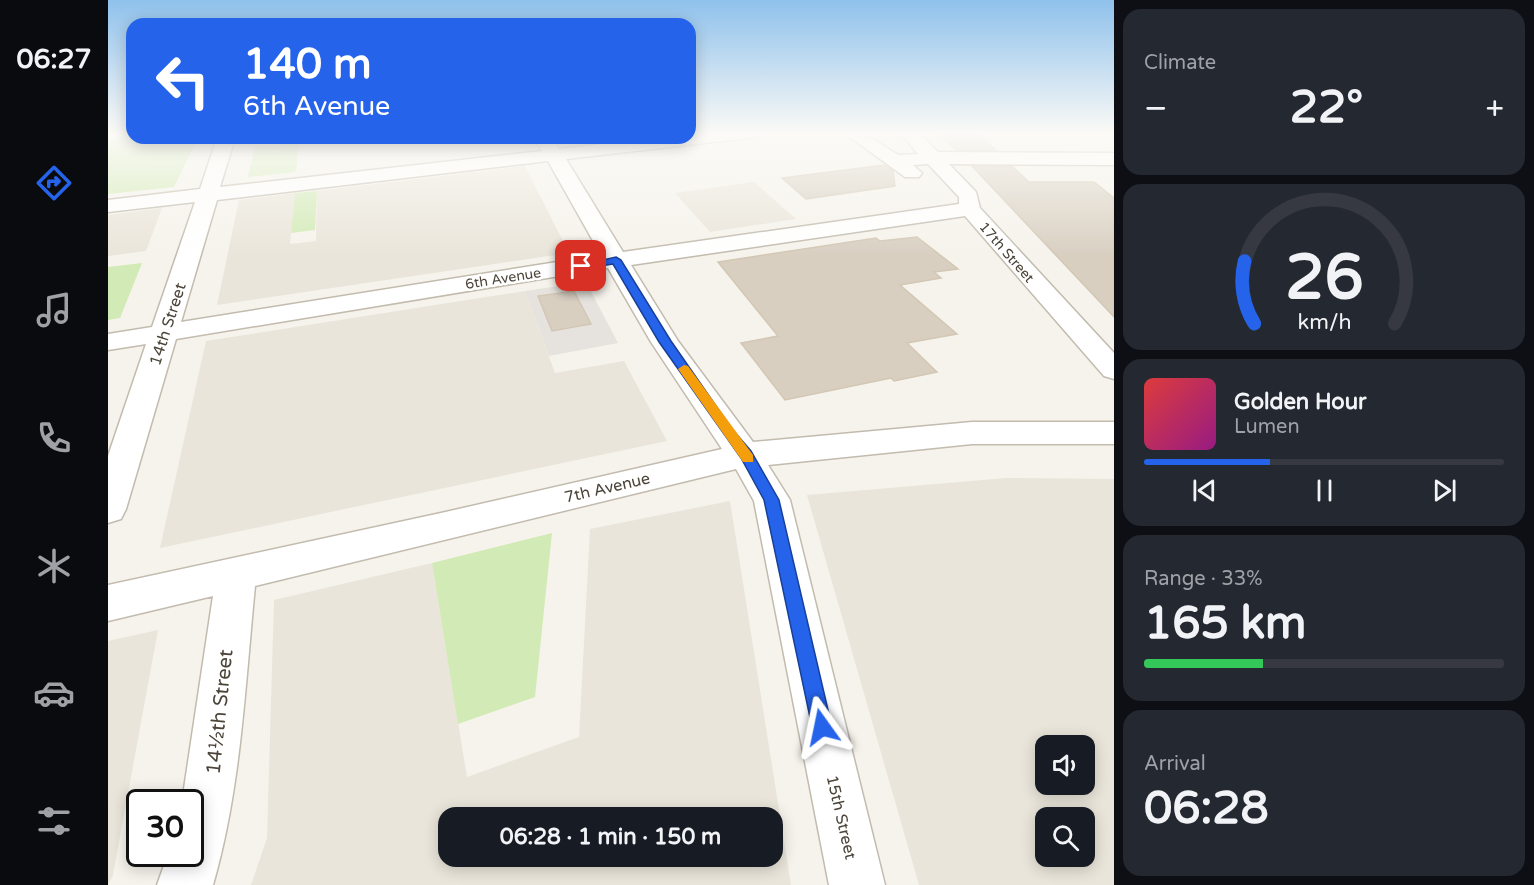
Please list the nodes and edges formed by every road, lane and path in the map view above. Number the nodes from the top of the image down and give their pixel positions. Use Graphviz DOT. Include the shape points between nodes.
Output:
graph roads {
  1 [pos="214,173"];
  2 [pos="362,173"];
  3 [pos="565,173"];
  4 [pos="913,173"];
  5 [pos="947,173"];
  6 [pos="207,195"];
  7 [pos="108,206"];
  8 [pos="970,209"];
  9 [pos="616,260"];
  10 [pos="163,334"];
  11 [pos="108,342"];
  12 [pos="1114,370"];
  13 [pos="1114,433"];
  14 [pos="746,455"];
  15 [pos="108,509"];
  16 [pos="236,573"];
  17 [pos="108,603"];
  18 [pos="185,885"];
  19 [pos="857,885"];
  1 -- 6 [label="street, 14th Street"];
  2 -- 6 [label="street"];
  3 -- 9 [label="street, 15th Street"];
  4 -- 8 [label="street"];
  5 -- 8 [label="street, 17th Street" via="969,196"];
  6 -- 7 [label="street"];
  6 -- 10 [label="street, 14th Street"];
  8 -- 9 [label="street, 6th Avenue"];
  8 -- 12 [label="street, 17th Street"];
  9 -- 10 [label="street, 6th Avenue"];
  9 -- 14 [label="street, 15th Street" via="665,342"];
  10 -- 11 [label="street, 6th Avenue"];
  10 -- 15 [label="street, 14th Street"];
  13 -- 14 [label="street, 7th Avenue" via="972,433"];
  14 -- 16 [label="street, 7th Avenue"];
  14 -- 19 [label="street, 15th Street" via="772,500"];
  16 -- 17 [label="street, 7th Avenue"];
  16 -- 18 [label="street, 14½th Street" via="210,791"];
}
